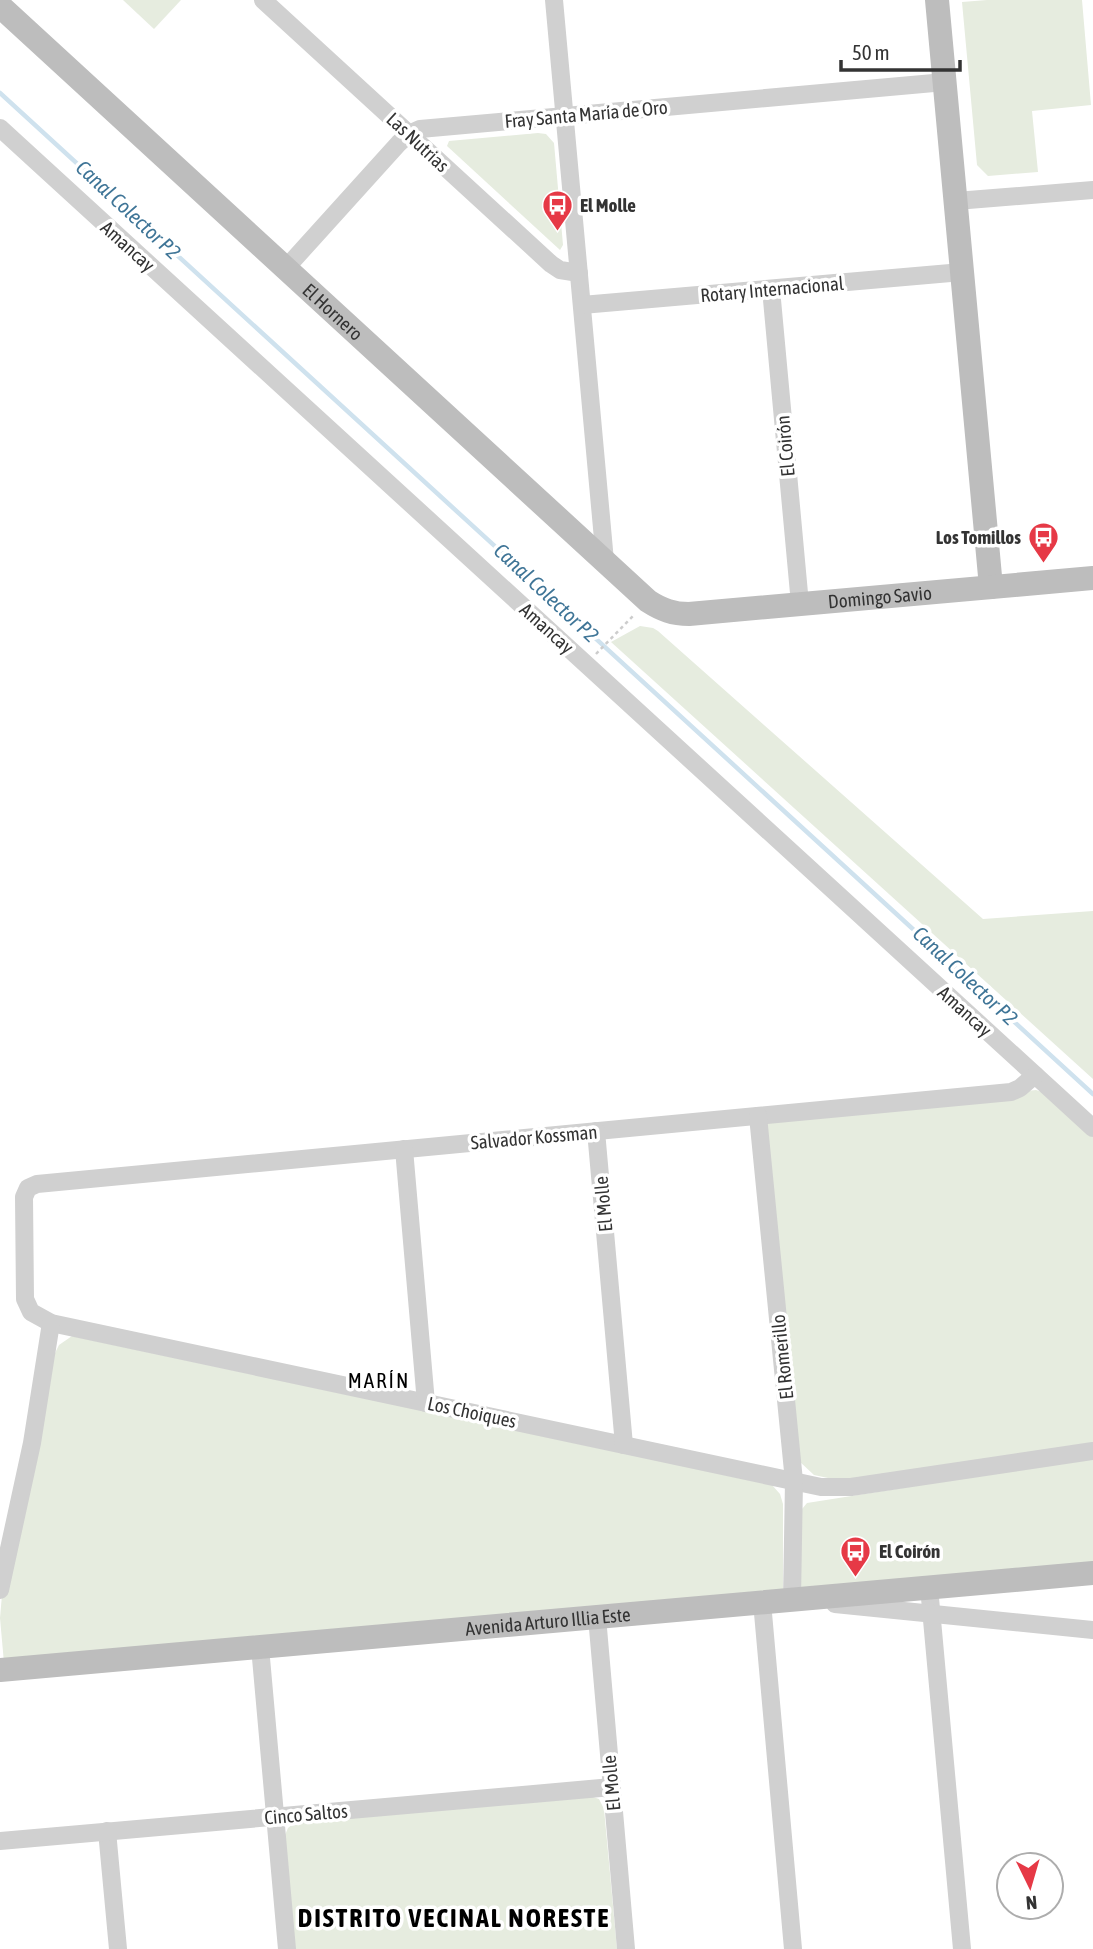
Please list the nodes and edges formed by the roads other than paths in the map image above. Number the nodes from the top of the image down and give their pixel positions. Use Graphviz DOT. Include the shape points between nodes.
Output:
graph roads {
  1 [pos="263,0"];
  2 [pos="554,0"];
  3 [pos="937,0"];
  4 [pos="0,6"];
  5 [pos="945,82"];
  6 [pos="565,116"];
  7 [pos="0,128"];
  8 [pos="409,134"];
  9 [pos="1093,190"];
  10 [pos="956,201"];
  11 [pos="286,268"];
  12 [pos="962,272"];
  13 [pos="579,273"];
  14 [pos="771,289"];
  15 [pos="582,305"];
  16 [pos="605,561"];
  17 [pos="1093,578"];
  18 [pos="991,587"];
  19 [pos="800,604"];
  20 [pos="658,606"];
  21 [pos="1035,1075"];
  22 [pos="758,1116"];
  23 [pos="1093,1128"];
  24 [pos="596,1131"];
  25 [pos="404,1149"];
  26 [pos="31,1312"];
  27 [pos="51,1323"];
  28 [pos="426,1403"];
  29 [pos="624,1445"];
  30 [pos="1093,1451"];
  31 [pos="794,1481"];
  32 [pos="1093,1573"];
  33 [pos="929,1587"];
  34 [pos="0,1590"];
  35 [pos="792,1599"];
  36 [pos="762,1602"];
  37 [pos="932,1614"];
  38 [pos="597,1617"];
  39 [pos="1093,1630"];
  40 [pos="260,1647"];
  41 [pos="0,1661"];
  42 [pos="0,1670"];
  43 [pos="612,1787"];
  44 [pos="275,1817"];
  45 [pos="107,1831"];
  46 [pos="0,1841"];
  47 [pos="118,1949"];
  48 [pos="287,1949"];
  49 [pos="626,1949"];
  50 [pos="793,1949"];
  51 [pos="962,1949"];
  1 -- 8 [label="street, Las Nutrias"];
  2 -- 6 [label="street"];
  3 -- 5 [label="street"];
  4 -- 11 [label="street, El Hornero"];
  5 -- 6 [label="street, Fray Santa María de Oro"];
  5 -- 10 [label="street"];
  6 -- 8 [label="street, Fray Santa María de Oro"];
  6 -- 13 [label="street"];
  7 -- 21 [label="street, Amancay"];
  8 -- 11 [label="street"];
  8 -- 13 [label="street, Las Nutrias" via="551,264"];
  9 -- 10 [label="street"];
  10 -- 12 [label="street"];
  11 -- 16 [label="street, El Hornero"];
  12 -- 14 [label="street, Rotary Internacional"];
  12 -- 18 [label="street"];
  13 -- 15 [label="street"];
  14 -- 15 [label="street, Rotary Internacional"];
  14 -- 19 [label="street, El Coirón"];
  15 -- 16 [label="street"];
  16 -- 20 [label="street, El Hornero"];
  17 -- 18 [label="street, Domingo Savio"];
  18 -- 19 [label="street, Domingo Savio"];
  19 -- 20 [label="street, Domingo Savio" via="689,614"];
  21 -- 22 [label="street, Salvador Kossman" via="1011,1092"];
  21 -- 23 [label="street, Amancay"];
  22 -- 24 [label="street, Salvador Kossman"];
  22 -- 31 [label="street, El Romerillo"];
  24 -- 25 [label="street, Salvador Kossman"];
  24 -- 29 [label="street, El Molle"];
  25 -- 26 [label="street, Salvador Kossman" via="41,1183 28,1188 24,1292"];
  25 -- 28 [label="street"];
  26 -- 27 [label="street, Los Choiques"];
  27 -- 28 [label="street, Los Choiques"];
  27 -- 34 [label="street" via="32,1443"];
  28 -- 29 [label="street, Los Choiques"];
  29 -- 31 [label="street, Los Choiques"];
  30 -- 31 [label="street, Los Choiques" via="833,1488"];
  31 -- 35 [label="street, El Romerillo"];
  32 -- 33 [label="street, Avenida Arturo Illia Este"];
  33 -- 35 [label="street, Avenida Arturo Illia Este"];
  33 -- 37 [label="street"];
  35 -- 36 [label="street, Avenida Arturo Illia Este"];
  35 -- 37 [label="street"];
  36 -- 38 [label="street, Avenida Arturo Illia Este"];
  36 -- 50 [label="street"];
  37 -- 39 [label="street"];
  37 -- 51 [label="street"];
  38 -- 40 [label="street, Avenida Arturo Illia Este"];
  38 -- 43 [label="street, El Molle"];
  40 -- 42 [label="street, Avenida Arturo Illia Este"];
  40 -- 44 [label="street"];
  41 -- 42 [label="street"];
  43 -- 44 [label="street, Cinco Saltos"];
  43 -- 49 [label="street, El Molle"];
  44 -- 45 [label="street, Cinco Saltos"];
  44 -- 48 [label="street"];
  45 -- 46 [label="street, Cinco Saltos"];
  45 -- 47 [label="street"];
}
